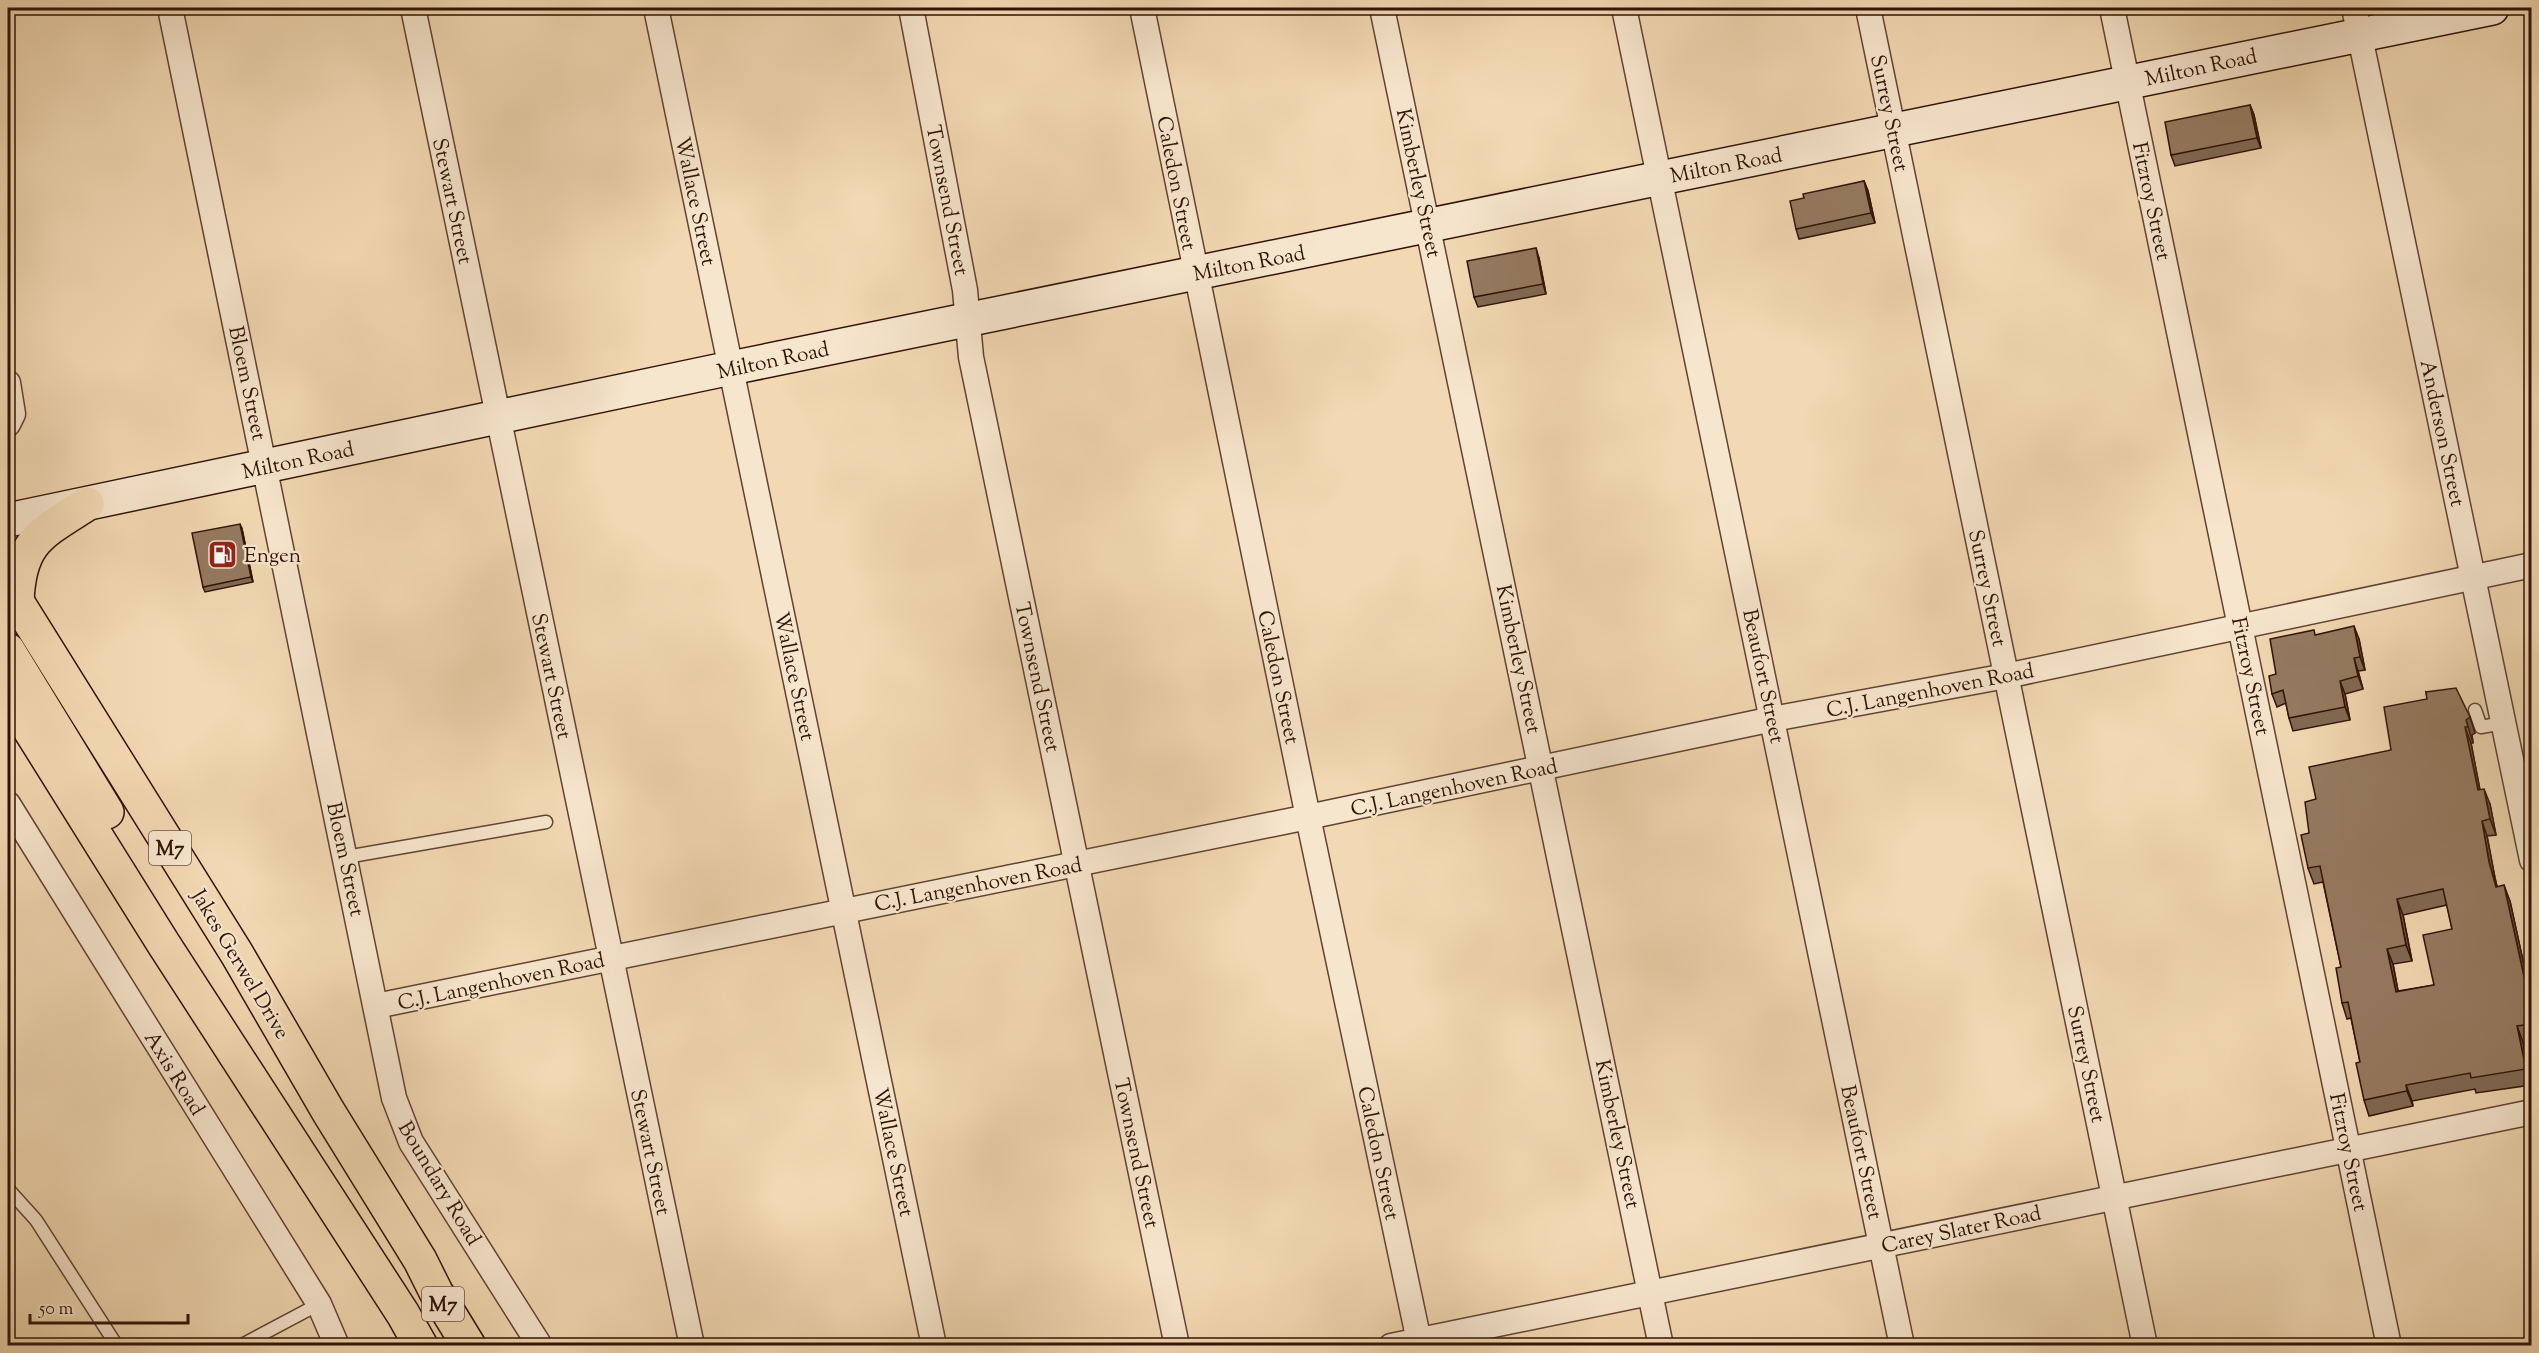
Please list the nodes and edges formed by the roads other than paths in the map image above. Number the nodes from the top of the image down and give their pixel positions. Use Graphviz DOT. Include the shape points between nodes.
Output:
graph roads {
  1 [pos="170,8"];
  2 [pos="413,8"];
  3 [pos="656,8"];
  4 [pos="911,8"];
  5 [pos="1142,8"];
  6 [pos="1382,8"];
  7 [pos="1624,8"];
  8 [pos="1868,8"];
  9 [pos="2112,8"];
  10 [pos="2492,8"];
  11 [pos="2357,21"];
  12 [pos="2127,82"];
  13 [pos="1893,131"];
  14 [pos="1660,179"];
  15 [pos="1427,227"];
  16 [pos="1196,274"];
  17 [pos="966,321"];
  18 [pos="731,368"];
  19 [pos="8,383"];
  20 [pos="499,418"];
  21 [pos="8,424"];
  22 [pos="265,466"];
  23 [pos="87,504"];
  24 [pos="8,520"];
  25 [pos="2532,565"];
  26 [pos="2473,576"];
  27 [pos="12,595"];
  28 [pos="2240,627"];
  29 [pos="8,650"];
  30 [pos="2006,676"];
  31 [pos="8,694"];
  32 [pos="2475,710"];
  33 [pos="1773,719"];
  34 [pos="2503,723"];
  35 [pos="1543,769"];
  36 [pos="8,804"];
  37 [pos="1308,817"];
  38 [pos="546,822"];
  39 [pos="346,857"];
  40 [pos="2532,860"];
  41 [pos="1077,864"];
  42 [pos="844,910"];
  43 [pos="163,943"];
  44 [pos="611,959"];
  45 [pos="376,1006"];
  46 [pos="2532,1112"];
  47 [pos="2349,1148"];
  48 [pos="8,1189"];
  49 [pos="2114,1197"];
  50 [pos="1881,1246"];
  51 [pos="420,1260"];
  52 [pos="1650,1291"];
  53 [pos="319,1304"];
  54 [pos="1419,1343"];
  55 [pos="117,1346"];
  56 [pos="240,1346"];
  57 [pos="337,1346"];
  58 [pos="421,1346"];
  59 [pos="444,1346"];
  60 [pos="469,1346"];
  61 [pos="540,1346"];
  62 [pos="692,1346"];
  63 [pos="934,1346"];
  64 [pos="1177,1346"];
  65 [pos="1391,1346"];
  66 [pos="1661,1346"];
  67 [pos="1902,1346"];
  68 [pos="2145,1346"];
  69 [pos="2389,1346"];
  1 -- 22 [label="street, Bloem Street"];
  2 -- 20 [label="street, Stewart Street"];
  3 -- 18 [label="street, Wallace Street"];
  4 -- 17 [label="street, Townsend Street" via="965,290"];
  5 -- 16 [label="street, Caledon Street"];
  6 -- 15 [label="street, Kimberley Street"];
  7 -- 14 [label="street, Beaufort Street"];
  8 -- 13 [label="street, Surrey Street"];
  9 -- 12 [label="street, Fitzroy Street"];
  10 -- 11 [label="street, Milton Road"];
  11 -- 12 [label="street, Milton Road"];
  11 -- 26 [label="street, Anderson Street"];
  12 -- 13 [label="street, Milton Road"];
  12 -- 28 [label="street, Fitzroy Street"];
  13 -- 14 [label="street, Milton Road"];
  13 -- 30 [label="street, Surrey Street"];
  14 -- 15 [label="street, Milton Road"];
  14 -- 33 [label="street, Beaufort Street"];
  15 -- 16 [label="street, Milton Road"];
  15 -- 35 [label="street, Kimberley Street"];
  16 -- 17 [label="street, Milton Road"];
  16 -- 37 [label="street, Caledon Street"];
  17 -- 18 [label="street, Milton Road"];
  17 -- 41 [label="street, Townsend Street"];
  18 -- 20 [label="street, Milton Road"];
  18 -- 42 [label="street, Wallace Street"];
  19 -- 21 [label="street" via="13,414"];
  20 -- 22 [label="street, Milton Road"];
  20 -- 44 [label="street, Stewart Street"];
  22 -- 23 [label="street, Milton Road"];
  22 -- 39 [label="street, Bloem Street"];
  23 -- 24 [label="street, Milton Road"];
  23 -- 27 [label="highway" via="45,531 31,545"];
  25 -- 26 [label="street, C.J. Langenhoven Road"];
  26 -- 28 [label="street, C.J. Langenhoven Road"];
  26 -- 34 [label="street, Anderson Street"];
  27 -- 51 [label="highway, Jakes Gerwel Drive / M7" via="237,954"];
  28 -- 30 [label="street, C.J. Langenhoven Road"];
  28 -- 47 [label="street, Fitzroy Street"];
  29 -- 43 [label="highway" via="144,877"];
  30 -- 33 [label="street, C.J. Langenhoven Road"];
  30 -- 49 [label="street, Surrey Street"];
  31 -- 43 [label="highway, M7"];
  32 -- 34 [label="lane" via="2481,727"];
  33 -- 35 [label="street, C.J. Langenhoven Road"];
  33 -- 50 [label="street, Beaufort Street"];
  34 -- 40 [label="street, Anderson Street"];
  35 -- 37 [label="street, C.J. Langenhoven Road"];
  35 -- 52 [label="street, Kimberley Street"];
  36 -- 53 [label="street, Axis Road"];
  37 -- 41 [label="street, C.J. Langenhoven Road"];
  37 -- 54 [label="street, Caledon Street"];
  38 -- 39 [label="lane"];
  39 -- 45 [label="street, Bloem Street"];
  41 -- 42 [label="street, C.J. Langenhoven Road"];
  41 -- 64 [label="street, Townsend Street"];
  42 -- 44 [label="street, C.J. Langenhoven Road"];
  42 -- 63 [label="street, Wallace Street"];
  43 -- 58 [label="highway, M7"];
  44 -- 45 [label="street, C.J. Langenhoven Road"];
  44 -- 62 [label="street, Stewart Street"];
  45 -- 61 [label="street, Boundary Road" via="394,1098 411,1142"];
  46 -- 47 [label="street, Carey Slater Road"];
  47 -- 49 [label="street, Carey Slater Road"];
  47 -- 69 [label="street, Fitzroy Street"];
  48 -- 55 [label="lane" via="36,1220"];
  49 -- 50 [label="street, Carey Slater Road"];
  49 -- 68 [label="street, Surrey Street"];
  50 -- 52 [label="street, Carey Slater Road"];
  50 -- 67 [label="street, Beaufort Street"];
  51 -- 59 [label="highway" via="426,1305"];
  51 -- 60 [label="highway, Jakes Gerwel Drive / M7"];
  52 -- 54 [label="street, Carey Slater Road"];
  52 -- 66 [label="street, Kimberley Street"];
  53 -- 56 [label="lane"];
  53 -- 57 [label="street, Axis Road"];
  54 -- 65 [label="street, Carey Slater Road"];
}
